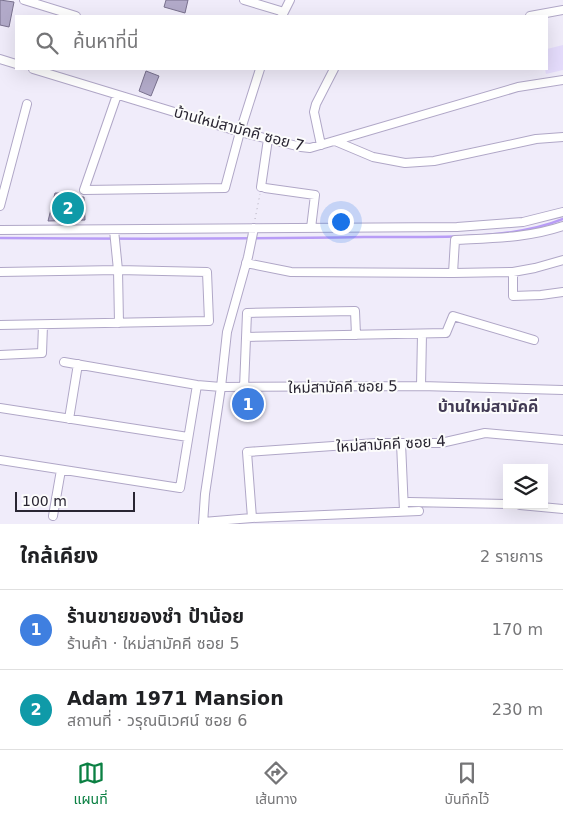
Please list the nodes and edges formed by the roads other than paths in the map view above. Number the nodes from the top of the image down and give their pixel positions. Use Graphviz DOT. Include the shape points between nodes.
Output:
graph roads {
  1 [pos="24,0"];
  2 [pos="244,0"];
  3 [pos="290,0"];
  4 [pos="563,10"];
  5 [pos="283,14"];
  6 [pos="73,15"];
  7 [pos="536,15"];
  8 [pos="0,58"];
  9 [pos="15,64"];
  10 [pos="35,70"];
  11 [pos="260,70"];
  12 [pos="333,70"];
  13 [pos="563,80"];
  14 [pos="117,95"];
  15 [pos="27,104"];
  16 [pos="240,132"];
  17 [pos="563,137"];
  18 [pos="268,139"];
  19 [pos="335,141"];
  20 [pos="321,145"];
  21 [pos="0,206"];
  22 [pos="563,212"];
  23 [pos="563,226"];
  24 [pos="311,228"];
  25 [pos="0,230"];
  26 [pos="114,230"];
  27 [pos="252,233"];
  28 [pos="563,260"];
  29 [pos="246,264"];
  30 [pos="118,270"];
  31 [pos="0,272"];
  32 [pos="512,272"];
  33 [pos="453,273"];
  34 [pos="563,292"];
  35 [pos="119,323"];
  36 [pos="0,325"];
  37 [pos="43,325"];
  38 [pos="422,334"];
  39 [pos="356,335"];
  40 [pos="246,337"];
  41 [pos="534,340"];
  42 [pos="0,355"];
  43 [pos="64,362"];
  44 [pos="78,364"];
  45 [pos="198,384"];
  46 [pos="421,386"];
  47 [pos="221,387"];
  48 [pos="244,388"];
  49 [pos="563,390"];
  50 [pos="0,408"];
  51 [pos="69,419"];
  52 [pos="188,437"];
  53 [pos="563,440"];
  54 [pos="401,443"];
  55 [pos="0,460"];
  56 [pos="61,470"];
  57 [pos="409,502"];
  58 [pos="503,504"];
  59 [pos="548,508"];
  60 [pos="563,509"];
  61 [pos="418,511"];
  62 [pos="404,512"];
  63 [pos="53,516"];
  64 [pos="252,518"];
  65 [pos="203,523"];
  1 -- 6 [label="street"];
  2 -- 5 [label="street"];
  3 -- 5 [label="street"];
  4 -- 7 [label="street"];
  8 -- 9 [label="street"];
  10 -- 14 [label="street, บ้านใหม่สามัคคี ซอย 7"];
  11 -- 16 [label="street"];
  12 -- 20 [label="street" via="314,112"];
  13 -- 19 [label="street, บ้านใหม่สามัคคี ซอย 7" via="518,86"];
  14 -- 16 [label="street, บ้านใหม่สามัคคี ซอย 7"];
  14 -- 16 [label="street" via="84,190 225,188"];
  15 -- 21 [label="street"];
  16 -- 18 [label="street, บ้านใหม่สามัคคี ซอย 7"];
  17 -- 19 [label="street" via="536,139 434,161 405,163 373,156"];
  18 -- 20 [label="street, บ้านใหม่สามัคคี ซอย 7" via="301,148"];
  18 -- 24 [label="street" via="263,187 315,195"];
  19 -- 20 [label="street, บ้านใหม่สามัคคี ซอย 7"];
  22 -- 24 [label="street" via="498,225"];
  23 -- 33 [label="street" via="522,236 455,240"];
  24 -- 27 [label="street"];
  25 -- 26 [label="street"];
  26 -- 27 [label="street"];
  26 -- 30 [label="street"];
  27 -- 29 [label="street"];
  28 -- 32 [label="street"];
  29 -- 33 [label="street" via="291,272"];
  29 -- 47 [label="street" via="227,332"];
  30 -- 31 [label="street"];
  30 -- 35 [label="street"];
  30 -- 35 [label="street" via="207,272 209,321"];
  32 -- 33 [label="street"];
  32 -- 34 [label="street" via="513,296"];
  35 -- 37 [label="street"];
  36 -- 37 [label="street"];
  37 -- 42 [label="street" via="42,354"];
  38 -- 39 [label="street"];
  38 -- 41 [label="street" via="446,333 453,316"];
  38 -- 46 [label="street"];
  39 -- 40 [label="street"];
  39 -- 40 [label="street" via="355,311 247,313"];
  40 -- 48 [label="street"];
  43 -- 44 [label="street, ใหม่สามัคคี ซอย 5"];
  44 -- 45 [label="street, ใหม่สามัคคี ซอย 5"];
  44 -- 51 [label="street"];
  45 -- 47 [label="street, ใหม่สามัคคี ซอย 5"];
  45 -- 52 [label="street"];
  46 -- 48 [label="street, ใหม่สามัคคี ซอย 5"];
  46 -- 49 [label="street, ใหม่สามัคคี ซอย 5"];
  47 -- 48 [label="street, ใหม่สามัคคี ซอย 5"];
  47 -- 65 [label="street"];
  50 -- 51 [label="street"];
  51 -- 52 [label="street"];
  52 -- 56 [label="street" via="180,488"];
  53 -- 54 [label="street, ใหม่สามัคคี ซอย 4" via="485,433 441,443"];
  54 -- 62 [label="street"];
  54 -- 64 [label="street, ใหม่สามัคคี ซอย 4" via="247,452"];
  55 -- 56 [label="street"];
  56 -- 63 [label="street"];
  57 -- 58 [label="street"];
  59 -- 60 [label="street"];
  61 -- 62 [label="street"];
  62 -- 64 [label="street"];
  64 -- 65 [label="street"];
}
